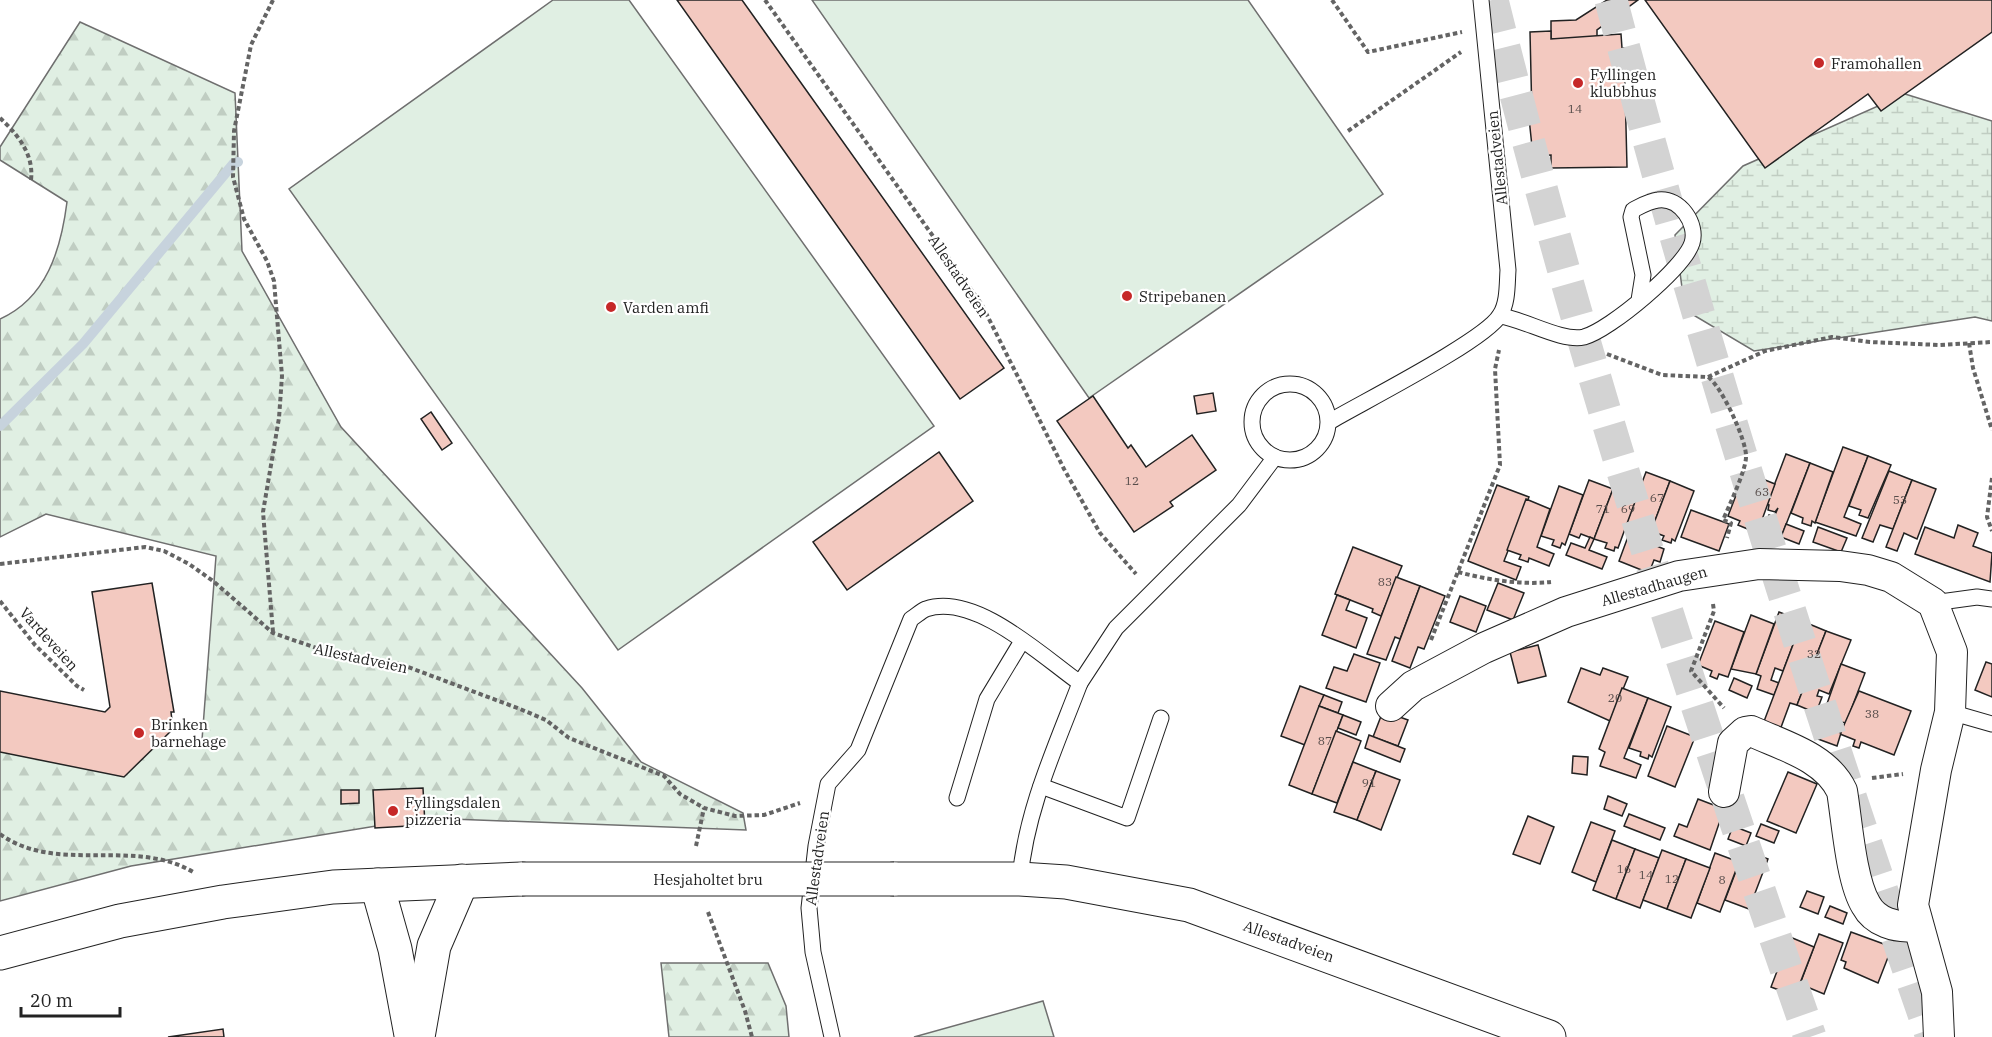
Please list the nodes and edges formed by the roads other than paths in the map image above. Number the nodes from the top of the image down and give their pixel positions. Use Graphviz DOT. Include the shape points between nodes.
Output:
graph roads {
  1 [pos="1481,0"];
  2 [pos="1639,300"];
  3 [pos="1500,316"];
  4 [pos="1329,422"];
  5 [pos="1275,457"];
  6 [pos="1992,599"];
  7 [pos="1933,603"];
  8 [pos="1022,641"];
  9 [pos="1080,683"];
  10 [pos="1391,706"];
  11 [pos="1950,712"];
  12 [pos="1161,718"];
  13 [pos="1992,724"];
  14 [pos="1041,786"];
  15 [pos="1724,792"];
  16 [pos="957,798"];
  17 [pos="894,879"];
  18 [pos="1020,879"];
  19 [pos="462,881"];
  20 [pos="377,885"];
  21 [pos="1917,923"];
  22 [pos="0,952"];
  23 [pos="411,1037"];
  24 [pos="418,1037"];
  25 [pos="832,1037"];
  26 [pos="1550,1037"];
  27 [pos="1939,1037"];
  1 -- 3 [label="lane, Allestadveien" via="1508,270"];
  2 -- 2 [label="lane" via="1670,274 1692,245 1695,233 1690,217 1672,202 1660,199 1633,210 1631,217 1643,275"];
  2 -- 3 [label="lane" via="1615,321 1582,338"];
  3 -- 4 [label="lane" via="1476,337"];
  4 -- 5 [label="lane" via="1327,434 1311,454 1287,460"];
  4 -- 5 [label="lane" via="1320,398 1311,390 1287,384 1264,394 1256,404 1252,423 1257,441"];
  5 -- 9 [label="lane" via="1239,505 1116,628"];
  6 -- 7 [label="lane" via="1977,597"];
  7 -- 10 [label="street, Allestadhaugen" via="1891,577 1868,570 1818,565 1720,569 1679,576 1566,612 1484,648 1413,686"];
  7 -- 11 [label="street" via="1952,652"];
  8 -- 9 [label="lane"];
  8 -- 16 [label="lane" via="987,699"];
  8 -- 25 [label="lane, Allestadveien" via="992,620 962,608 925,609 911,619 858,750 828,784 809,908 813,952"];
  9 -- 14 [label="lane"];
  11 -- 13 [label="lane"];
  11 -- 21 [label="street" via="1913,905"];
  12 -- 14 [label="lane" via="1127,818"];
  14 -- 18 [label="lane" via="1022,854"];
  15 -- 21 [label="street" via="1733,743 1745,732 1752,731 1811,758 1838,783 1859,888 1870,912 1890,925"];
  17 -- 18 [label="main road, Allestadveien"];
  17 -- 19 [label="main road, Hesjaholtet bru, bridge"];
  18 -- 26 [label="main road, Allestadveien" via="1103,888 1189,905"];
  19 -- 20 [label="main road"];
  19 -- 24 [label="main road" via="434,946"];
  20 -- 22 [label="main road" via="333,886 223,902 120,921"];
  20 -- 23 [label="main road" via="395,949"];
  21 -- 27 [label="street" via="1936,992"];
}
